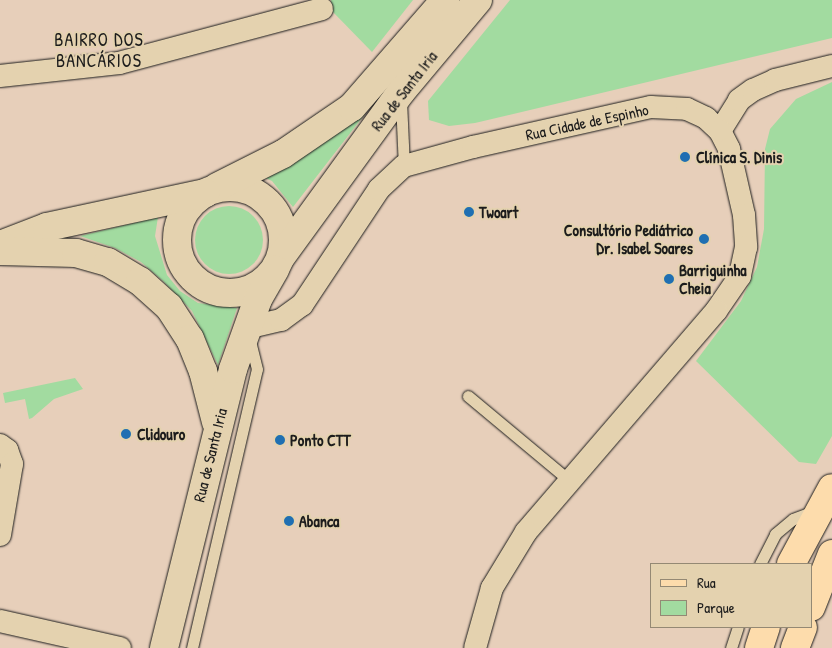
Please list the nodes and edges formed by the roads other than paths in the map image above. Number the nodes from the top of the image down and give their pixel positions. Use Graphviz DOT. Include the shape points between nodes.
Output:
graph roads {
  1 [pos="445,0"];
  2 [pos="478,0"];
  3 [pos="322,8"];
  4 [pos="832,66"];
  5 [pos="0,76"];
  6 [pos="392,83"];
  7 [pos="720,131"];
  8 [pos="404,166"];
  9 [pos="210,190"];
  10 [pos="0,245"];
  11 [pos="0,251"];
  12 [pos="278,263"];
  13 [pos="246,328"];
  14 [pos="468,396"];
  15 [pos="217,426"];
  16 [pos="0,445"];
  17 [pos="570,481"];
  18 [pos="826,498"];
  19 [pos="0,535"];
  20 [pos="832,554"];
  21 [pos="760,563"];
  22 [pos="792,563"];
  23 [pos="812,605"];
  24 [pos="0,621"];
  25 [pos="738,628"];
  26 [pos="766,628"];
  27 [pos="803,628"];
  28 [pos="120,648"];
  29 [pos="164,648"];
  30 [pos="192,648"];
  31 [pos="475,648"];
  32 [pos="731,648"];
  33 [pos="759,648"];
  34 [pos="795,648"];
  1 -- 6 [label="main road, Rua de Santa Iria"];
  2 -- 6 [label="main road, Rua de Santa Iria"];
  3 -- 5 [label="street" via="113,64"];
  4 -- 7 [label="street" via="775,80 753,90 739,100"];
  6 -- 8 [label="lane"];
  6 -- 9 [label="main road" via="295,147"];
  6 -- 12 [label="main road, Rua de Santa Iria"];
  7 -- 8 [label="street, Rua Cidade de Espinho" via="698,113 675,107 651,107"];
  7 -- 17 [label="street, Rua Cidade de Espinho" via="729,149 746,232 744,262 733,288"];
  8 -- 13 [label="street, Rua Cidade de Espinho" via="382,184 302,305 281,320"];
  9 -- 10 [label="main road" via="47,227"];
  9 -- 12 [label="main road" via="242,188 254,192 273,208 283,232"];
  9 -- 12 [label="main road" via="185,212 176,238 178,252 191,276 214,290 241,292 255,287"];
  11 -- 15 [label="main road" via="76,253 108,262 140,281 169,307 190,339 204,371"];
  12 -- 13 [label="main road, Rua de Santa Iria"];
  13 -- 15 [label="main road, Rua de Santa Iria"];
  13 -- 30 [label="lane" via="257,370"];
  14 -- 17 [label="lane"];
  15 -- 29 [label="main road, Rua de Santa Iria"];
  16 -- 19 [label="street" via="10,457 12,471"];
  17 -- 31 [label="street, Rua Cidade de Espinho" via="506,561 487,601"];
  18 -- 21 [label="lane" via="783,526 768,544"];
  18 -- 22 [label="main road"];
  20 -- 23 [label="main road"];
  24 -- 28 [label="street"];
  25 -- 32 [label="lane"];
  26 -- 33 [label="main road"];
  27 -- 34 [label="main road"];
}
